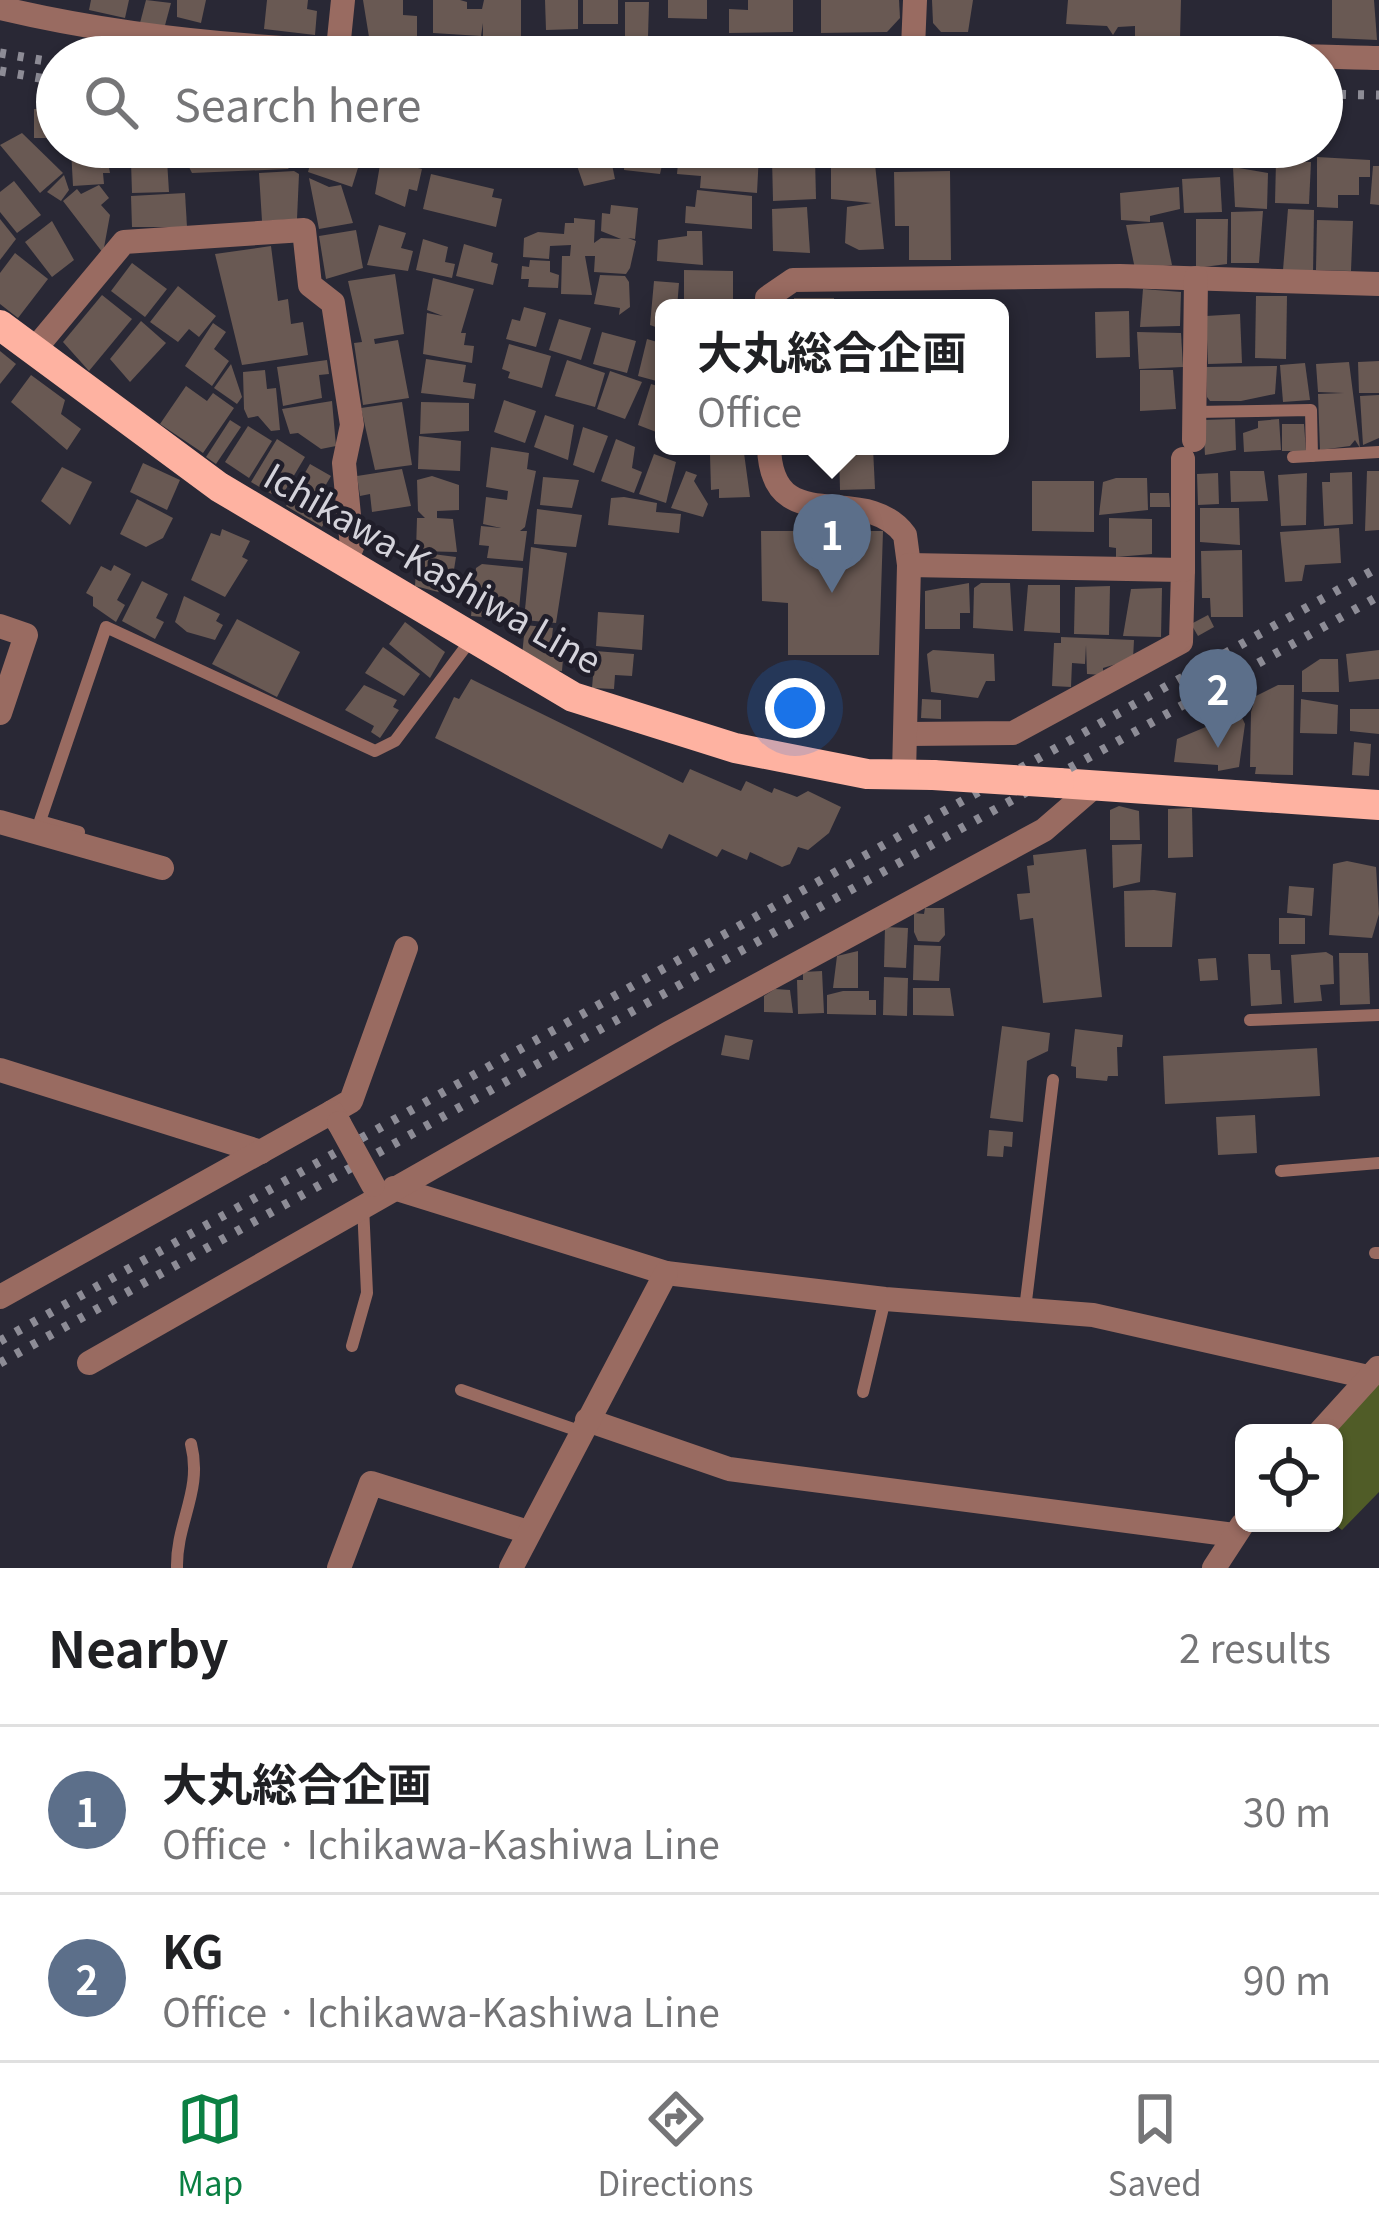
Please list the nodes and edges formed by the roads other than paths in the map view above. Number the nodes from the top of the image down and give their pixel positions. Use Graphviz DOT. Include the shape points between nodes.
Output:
graph roads {
  1 [pos="344,0"];
  2 [pos="915,0"];
  3 [pos="0,8"];
  4 [pos="139,36"];
  5 [pos="340,36"];
  6 [pos="914,36"];
  7 [pos="1343,57"];
  8 [pos="1379,58"];
  9 [pos="1196,278"];
  10 [pos="1379,284"];
  11 [pos="767,299"];
  12 [pos="0,325"];
  13 [pos="34,350"];
  14 [pos="1194,412"];
  15 [pos="1379,452"];
  16 [pos="770,455"];
  17 [pos="1312,456"];
  18 [pos="1293,457"];
  19 [pos="345,560"];
  20 [pos="909,565"];
  21 [pos="1183,570"];
  22 [pos="0,626"];
  23 [pos="471,640"];
  24 [pos="0,713"];
  25 [pos="908,734"];
  26 [pos="919,775"];
  27 [pos="1096,785"];
  28 [pos="1379,805"];
  29 [pos="0,822"];
  30 [pos="80,832"];
  31 [pos="162,868"];
  32 [pos="406,948"];
  33 [pos="1379,1015"];
  34 [pos="1250,1020"];
  35 [pos="0,1070"];
  36 [pos="1053,1080"];
  37 [pos="336,1118"];
  38 [pos="261,1152"];
  39 [pos="1379,1163"];
  40 [pos="1281,1171"];
  41 [pos="377,1194"];
  42 [pos="666,1273"];
  43 [pos="0,1297"];
  44 [pos="885,1299"];
  45 [pos="1025,1310"];
  46 [pos="352,1346"];
  47 [pos="89,1363"];
  48 [pos="1373,1372"];
  49 [pos="461,1390"];
  50 [pos="863,1392"];
  51 [pos="1327,1424"];
  52 [pos="583,1425"];
  53 [pos="191,1444"];
  54 [pos="1235,1529"];
  55 [pos="528,1532"];
  56 [pos="1237,1532"];
  57 [pos="177,1568"];
  58 [pos="339,1568"];
  59 [pos="511,1568"];
  60 [pos="1214,1568"];
  1 -- 5 [label="street"];
  2 -- 6 [label="street"];
  3 -- 4 [label="street"];
  7 -- 8 [label="street"];
  9 -- 10 [label="street"];
  9 -- 11 [label="street" via="793,280"];
  9 -- 14 [label="street"];
  12 -- 13 [label="main road, Ichikawa-Kashiwa Line"];
  13 -- 19 [label="main road, Ichikawa-Kashiwa Line" via="219,487"];
  13 -- 19 [label="street" via="124,242 304,230 310,285 333,303 352,425 344,463 352,547"];
  14 -- 17 [label="lane" via="1311,410"];
  14 -- 21 [label="street"];
  15 -- 17 [label="lane"];
  16 -- 20 [label="street" via="770,478 787,497 884,517 905,536"];
  17 -- 18 [label="lane"];
  19 -- 23 [label="main road, Ichikawa-Kashiwa Line"];
  20 -- 21 [label="street"];
  20 -- 25 [label="street"];
  21 -- 25 [label="street" via="1180,642 1013,733"];
  22 -- 24 [label="street" via="26,635"];
  23 -- 26 [label="main road, Ichikawa-Kashiwa Line" via="573,697 628,717 735,748 867,774"];
  23 -- 30 [label="lane" via="395,741 375,751 106,626 40,821"];
  25 -- 26 [label="street"];
  26 -- 27 [label="main road, Ichikawa-Kashiwa Line, bridge"];
  27 -- 28 [label="main road, Ichikawa-Kashiwa Line"];
  27 -- 41 [label="street" via="1044,830"];
  29 -- 31 [label="street"];
  32 -- 37 [label="street" via="351,1102"];
  33 -- 34 [label="lane"];
  35 -- 38 [label="street"];
  36 -- 45 [label="lane"];
  37 -- 38 [label="street"];
  37 -- 41 [label="street, bridge"];
  38 -- 43 [label="street"];
  39 -- 40 [label="lane"];
  41 -- 42 [label="street"];
  41 -- 46 [label="lane" via="367,1293"];
  41 -- 47 [label="street"];
  42 -- 44 [label="street"];
  42 -- 52 [label="street"];
  44 -- 45 [label="street"];
  44 -- 50 [label="lane"];
  45 -- 48 [label="street" via="1151,1326"];
  48 -- 51 [label="street"];
  49 -- 52 [label="lane"];
  52 -- 54 [label="street" via="729,1469"];
  52 -- 55 [label="street"];
  53 -- 57 [label="lane" via="198,1472"];
  55 -- 58 [label="street" via="371,1484"];
  55 -- 59 [label="street"];
  56 -- 60 [label="street"];
}
